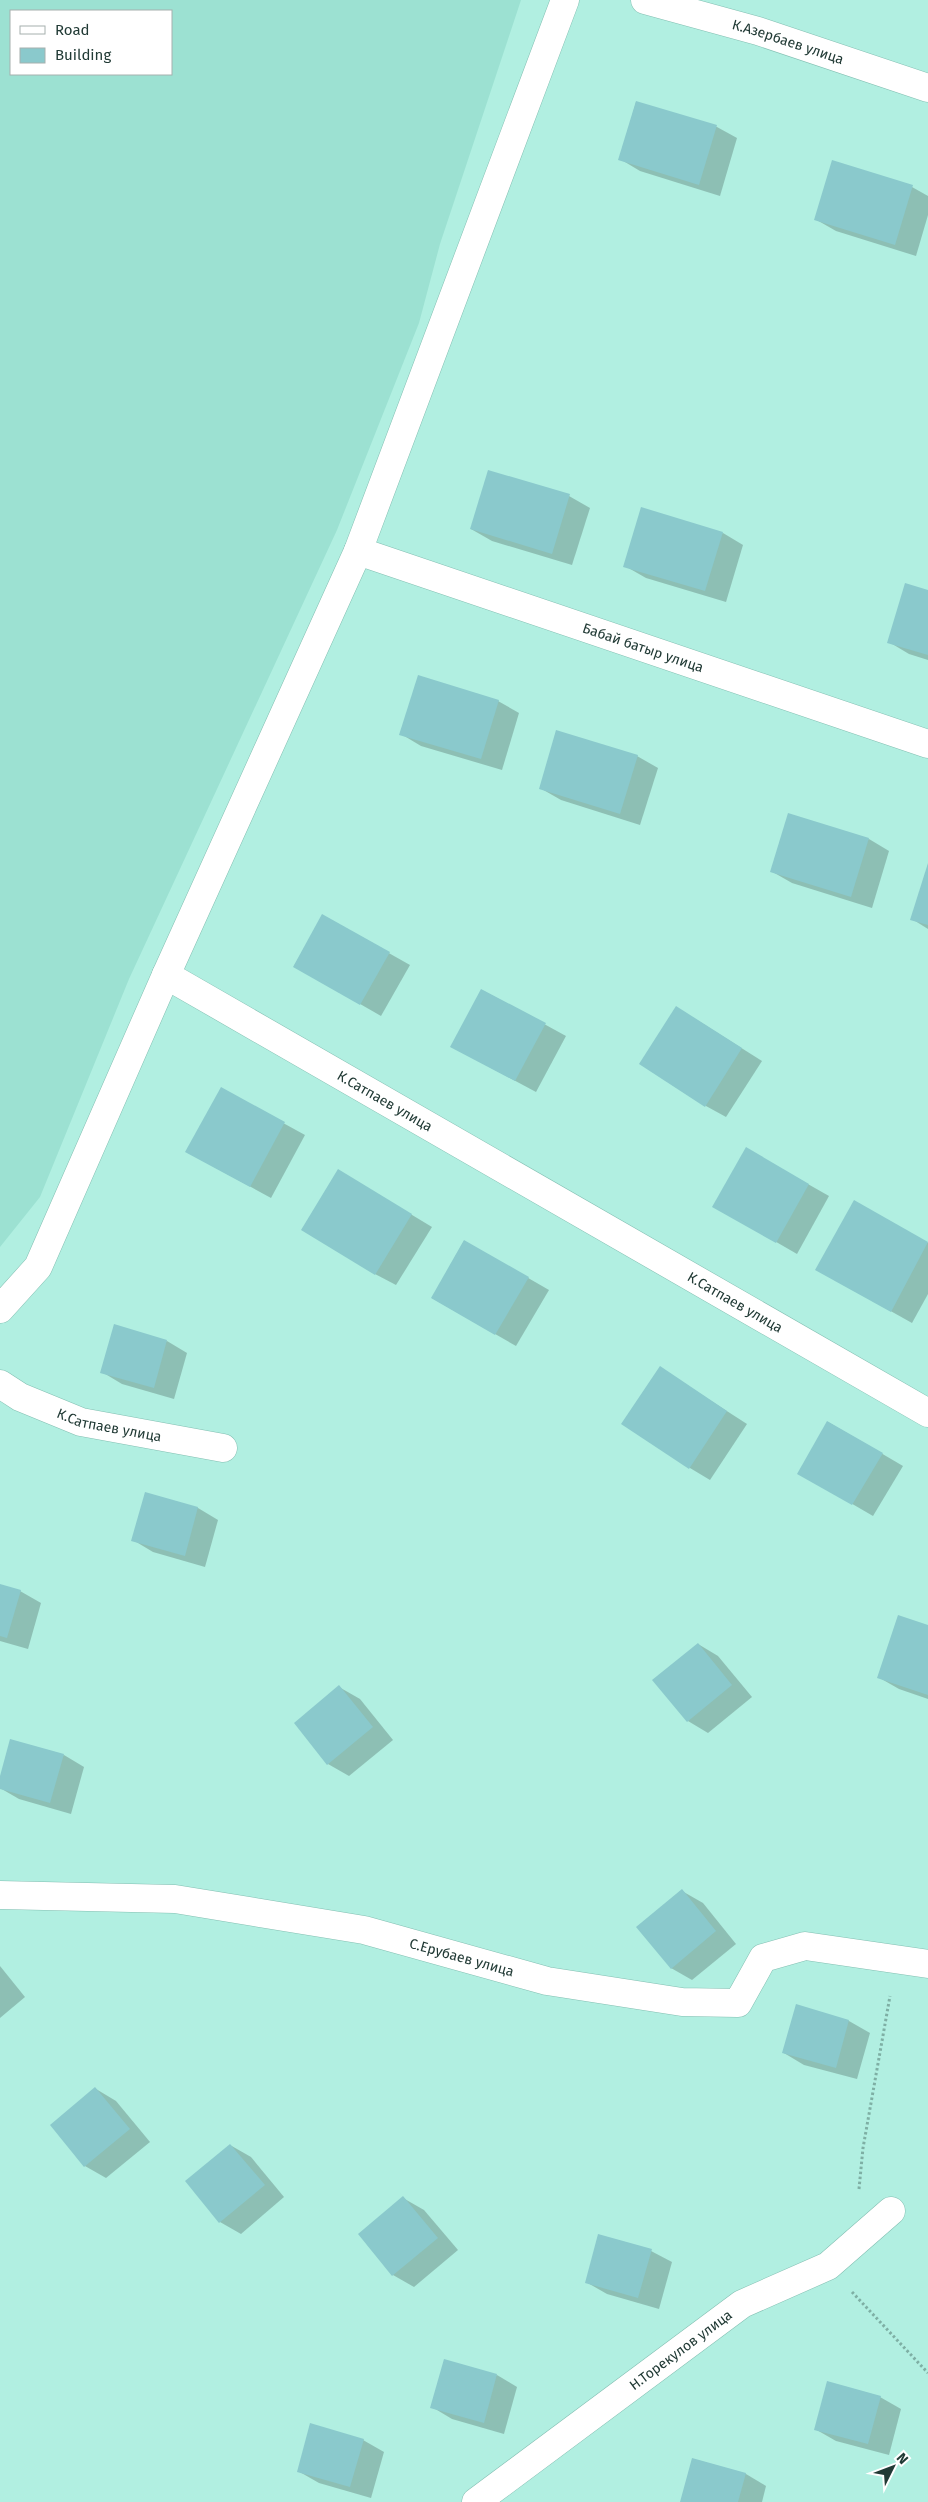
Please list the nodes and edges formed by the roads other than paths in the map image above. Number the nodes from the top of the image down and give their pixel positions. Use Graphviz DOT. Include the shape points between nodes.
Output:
graph roads {
  1 [pos="565,0"];
  2 [pos="645,0"];
  3 [pos="928,88"];
  4 [pos="358,551"];
  5 [pos="928,744"];
  6 [pos="166,975"];
  7 [pos="0,1309"];
  8 [pos="0,1384"];
  9 [pos="928,1413"];
  10 [pos="223,1448"];
  11 [pos="0,1895"];
  12 [pos="928,1964"];
  13 [pos="891,2211"];
  14 [pos="476,2502"];
  1 -- 4 [label="street"];
  2 -- 3 [label="street, К.Азербаев улица" via="758,31"];
  4 -- 5 [label="street, Бабай батыр улица"];
  4 -- 6 [label="street"];
  6 -- 7 [label="street" via="38,1267"];
  6 -- 9 [label="street, К.Сатпаев улица"];
  8 -- 10 [label="street, К.Сатпаев улица" via="20,1397 81,1422"];
  11 -- 12 [label="street, С.Ерубаев улица" via="175,1899 364,1930 547,1981 682,2002 738,2003 763,1958 805,1946"];
  13 -- 14 [label="street, Н.Торекулов улица" via="828,2266 742,2304"];
}
